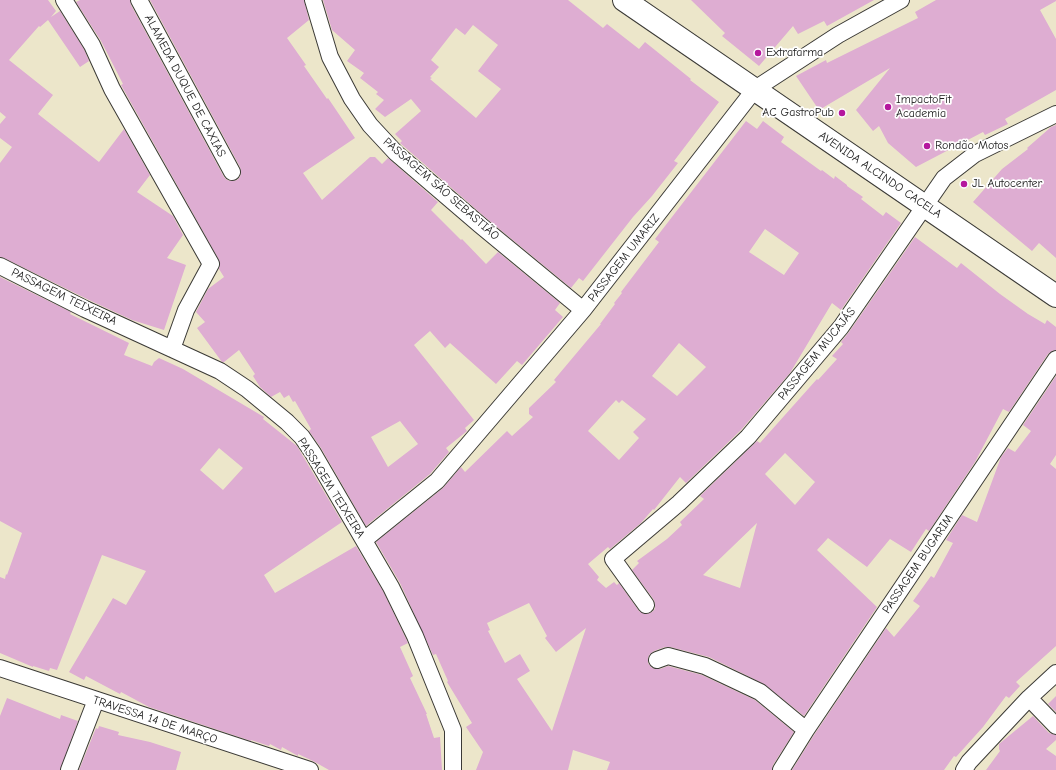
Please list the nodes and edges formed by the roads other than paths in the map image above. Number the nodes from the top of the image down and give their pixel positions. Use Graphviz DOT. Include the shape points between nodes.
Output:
graph roads {
  1 [pos="64,0"];
  2 [pos="139,0"];
  3 [pos="313,0"];
  4 [pos="624,0"];
  5 [pos="901,0"];
  6 [pos="755,90"];
  7 [pos="1056,114"];
  8 [pos="232,172"];
  9 [pos="924,206"];
  10 [pos="0,266"];
  11 [pos="1056,296"];
  12 [pos="583,310"];
  13 [pos="172,349"];
  14 [pos="1056,359"];
  15 [pos="364,540"];
  16 [pos="646,605"];
  17 [pos="657,660"];
  18 [pos="0,668"];
  19 [pos="1056,673"];
  20 [pos="1029,698"];
  21 [pos="96,700"];
  22 [pos="1056,726"];
  23 [pos="806,730"];
  24 [pos="305,769"];
  25 [pos="69,770"];
  26 [pos="453,770"];
  27 [pos="781,770"];
  28 [pos="964,770"];
  1 -- 13 [label="street" via="92,45 112,89 211,264 186,310"];
  2 -- 8 [label="street, ALAMEDA DUQUE DE CAXIAS"];
  3 -- 12 [label="street, PASSAGEM SÃO SEBASTIÃO" via="330,57 352,99 370,125 396,153"];
  4 -- 6 [label="main road, AVENIDA ALCINDO CACELA"];
  5 -- 6 [label="street, PASSAGEM UMARIZ" via="838,35"];
  6 -- 9 [label="main road, AVENIDA ALCINDO CACELA"];
  6 -- 12 [label="street, PASSAGEM UMARIZ"];
  7 -- 9 [label="street, PASSAGEM MUCAJÁS" via="975,154 944,178"];
  9 -- 11 [label="main road, AVENIDA ALCINDO CACELA"];
  9 -- 16 [label="street, PASSAGEM MUCAJÁS" via="841,327 748,437 679,503 613,559"];
  10 -- 13 [label="street, PASSAGEM TEIXEIRA"];
  12 -- 15 [label="street, PASSAGEM UMARIZ" via="437,480"];
  13 -- 15 [label="street, PASSAGEM TEIXEIRA" via="220,371 247,389 287,422 313,453"];
  14 -- 23 [label="street, PASSAGEM BUGARIM"];
  15 -- 26 [label="street, PASSAGEM TEIXEIRA" via="415,636 452,730"];
  17 -- 23 [label="street" via="668,656 705,666 760,692"];
  18 -- 21 [label="street, TRAVESSA 14 DE MARÇO"];
  19 -- 20 [label="street"];
  20 -- 22 [label="street"];
  20 -- 28 [label="street"];
  21 -- 24 [label="street, TRAVESSA 14 DE MARÇO"];
  21 -- 25 [label="street"];
  23 -- 27 [label="street, PASSAGEM BUGARIM"];
}
